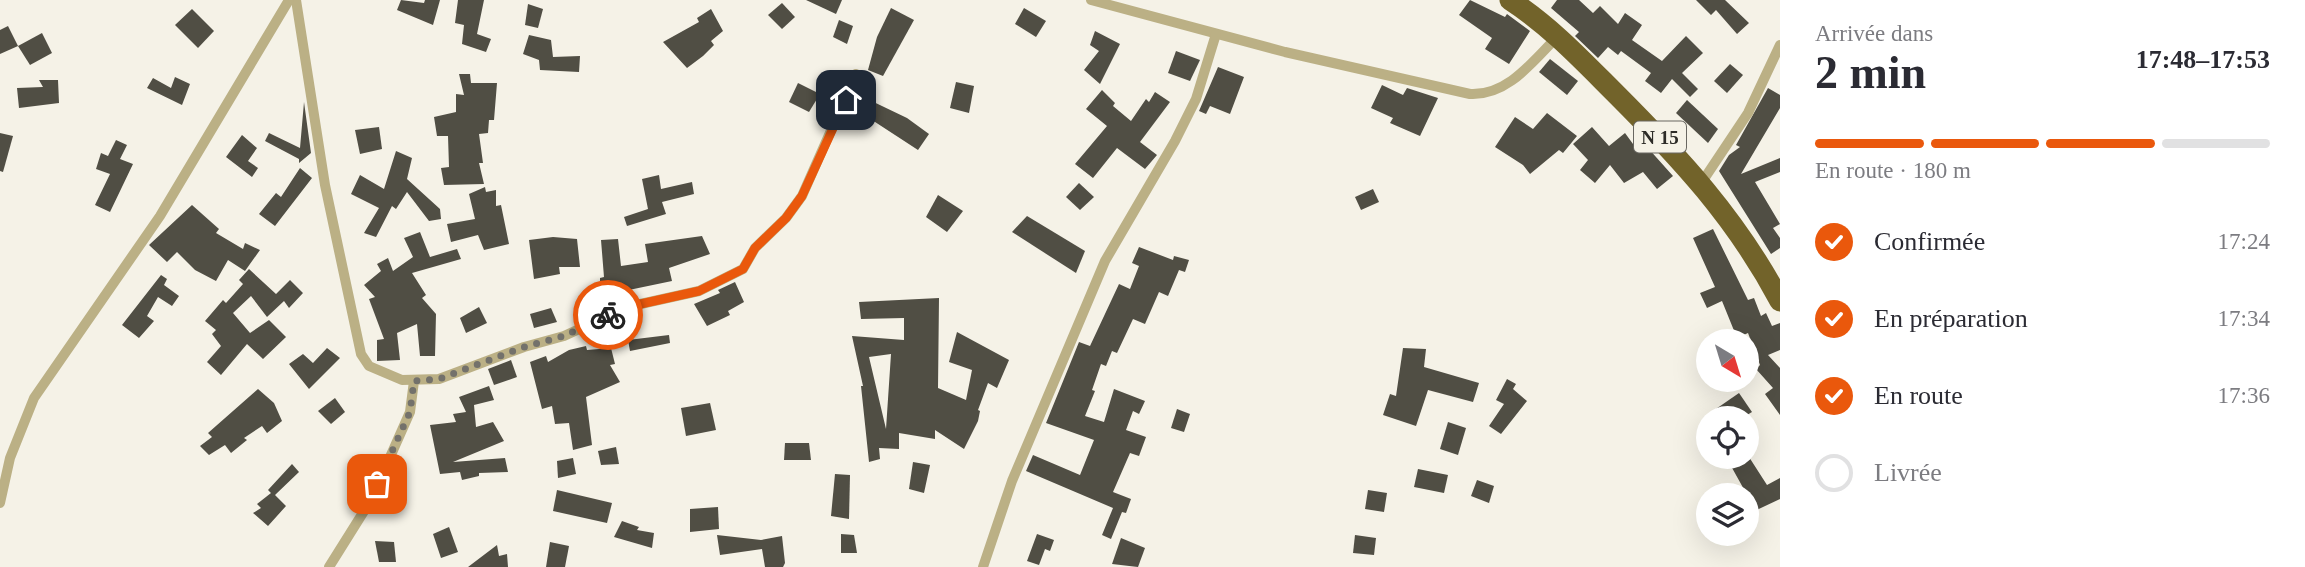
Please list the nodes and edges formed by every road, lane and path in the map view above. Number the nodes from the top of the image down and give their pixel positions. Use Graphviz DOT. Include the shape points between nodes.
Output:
graph roads {
  1 [pos="289,0"];
  2 [pos="296,0"];
  3 [pos="1091,0"];
  4 [pos="1510,0"];
  5 [pos="1216,34"];
  6 [pos="1559,36"];
  7 [pos="1779,53"];
  8 [pos="856,75"];
  9 [pos="1702,182"];
  10 [pos="1780,301"];
  11 [pos="414,381"];
  12 [pos="0,503"];
  13 [pos="329,567"];
  14 [pos="983,567"];
  1 -- 12 [label="street" via="160,216 34,398 10,458"];
  2 -- 11 [label="street" via="325,186 361,354 378,371"];
  3 -- 5 [label="street"];
  4 -- 6 [label="highway, N 15"];
  5 -- 6 [label="street" via="1489,95 1504,88"];
  5 -- 14 [label="street" via="1196,99 1105,261 1012,481"];
  6 -- 9 [label="highway, N 15"];
  7 -- 9 [label="street" via="1748,113"];
  8 -- 11 [label="street" via="802,196 755,248 743,269 699,291 627,307 564,336 439,379"];
  9 -- 10 [label="highway, N 15" via="1747,244"];
  11 -- 13 [label="street" via="410,412 371,500"];
}
